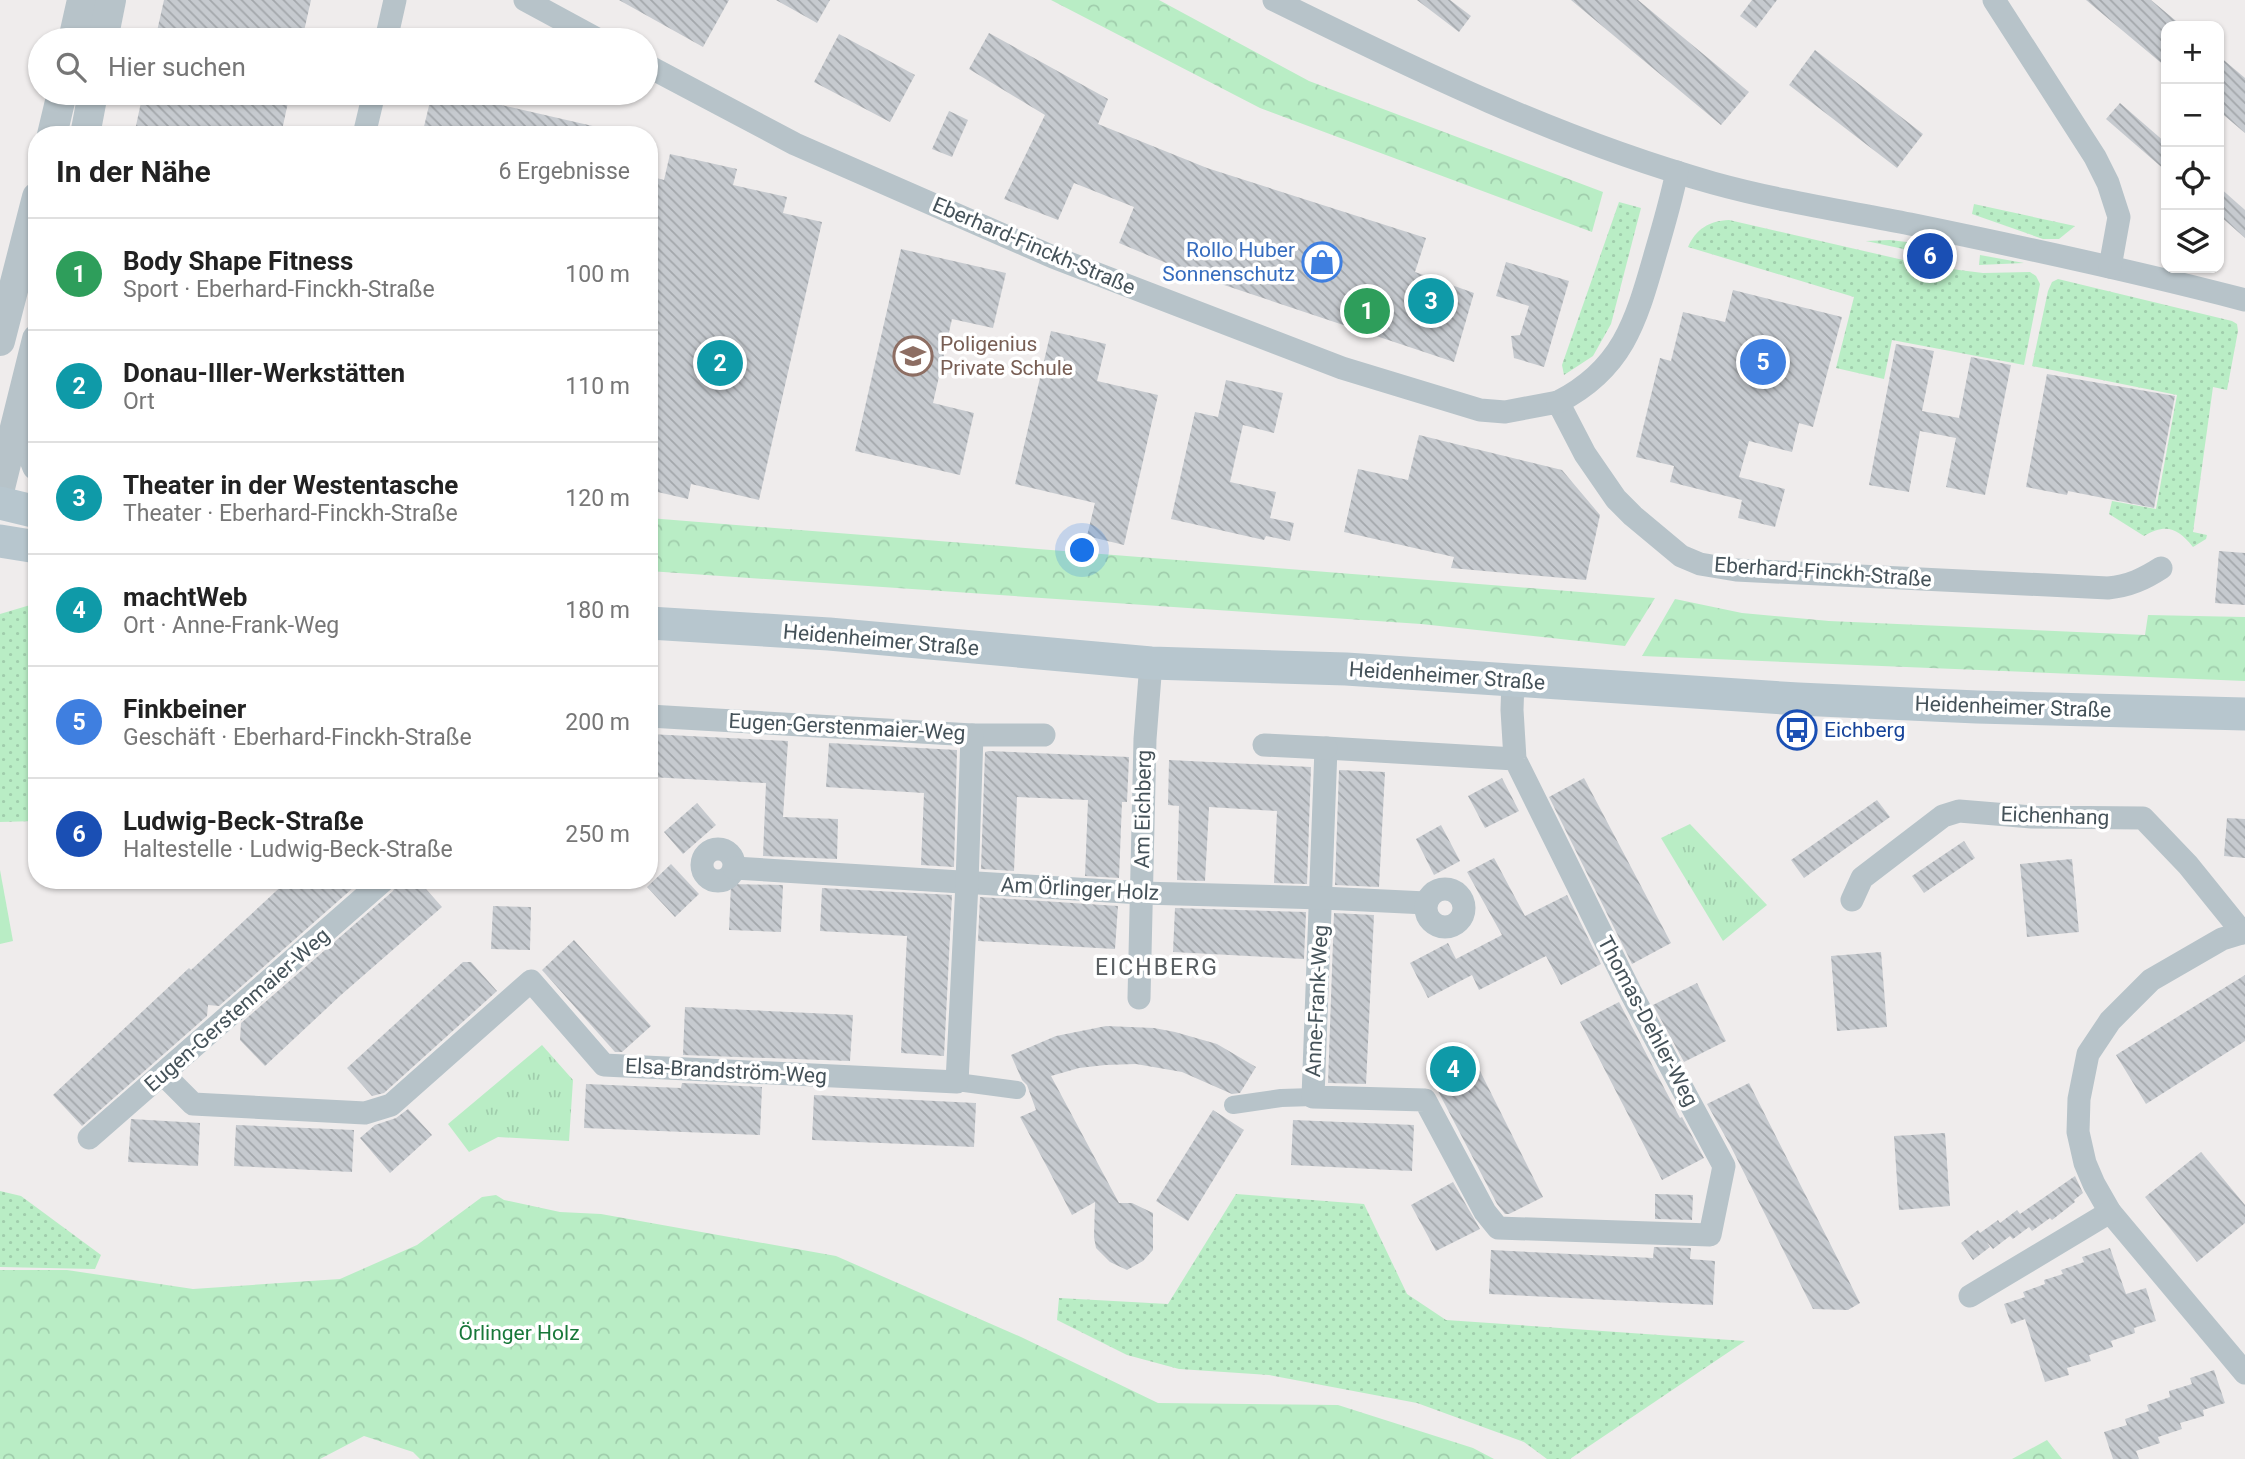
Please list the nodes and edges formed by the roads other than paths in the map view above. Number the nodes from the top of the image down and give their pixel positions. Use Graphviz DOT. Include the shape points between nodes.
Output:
graph roads {
  1 [pos="82,0"];
  2 [pos="111,0"];
  3 [pos="395,0"];
  4 [pos="525,0"];
  5 [pos="1274,0"];
  6 [pos="1994,0"];
  7 [pos="76,28"];
  8 [pos="105,28"];
  9 [pos="389,28"];
  10 [pos="578,28"];
  11 [pos="658,71"];
  12 [pos="59,105"];
  13 [pos="91,105"];
  14 [pos="371,105"];
  15 [pos="54,126"];
  16 [pos="87,126"];
  17 [pos="366,126"];
  18 [pos="1677,172"];
  19 [pos="28,232"];
  20 [pos="2110,267"];
  21 [pos="2245,300"];
  22 [pos="0,341"];
  23 [pos="28,375"];
  24 [pos="1558,402"];
  25 [pos="21,403"];
  26 [pos="28,443"];
  27 [pos="0,488"];
  28 [pos="0,503"];
  29 [pos="28,510"];
  30 [pos="0,541"];
  31 [pos="28,546"];
  32 [pos="2161,568"];
  33 [pos="658,623"];
  34 [pos="1151,663"];
  35 [pos="1513,680"];
  36 [pos="2245,714"];
  37 [pos="658,717"];
  38 [pos="972,735"];
  39 [pos="1044,735"];
  40 [pos="1265,745"];
  41 [pos="1326,748"];
  42 [pos="1515,759"];
  43 [pos="734,868"];
  44 [pos="967,883"];
  45 [pos="374,889"];
  46 [pos="1141,893"];
  47 [pos="1322,898"];
  48 [pos="1852,900"];
  49 [pos="1426,903"];
  50 [pos="2244,933"];
  51 [pos="1139,998"];
  52 [pos="164,1075"];
  53 [pos="957,1082"];
  54 [pos="1017,1090"];
  55 [pos="1313,1097"];
  56 [pos="1233,1105"];
  57 [pos="89,1138"];
  58 [pos="2110,1212"];
  59 [pos="1650,1234"];
  60 [pos="1970,1296"];
  61 [pos="2245,1373"];
  1 -- 7 [label="street"];
  2 -- 8 [label="street"];
  3 -- 9 [label="street"];
  4 -- 10 [label="street"];
  5 -- 18 [label="street" via="1509,110"];
  6 -- 20 [label="street" via="2108,183 2119,217"];
  11 -- 24 [label="street, Eberhard-Finckh-Straße" via="795,144 1053,257 1342,368 1480,410 1505,412"];
  12 -- 15 [label="street"];
  13 -- 16 [label="street"];
  14 -- 17 [label="street"];
  18 -- 20 [label="street" via="1781,200"];
  18 -- 24 [label="street, Eberhard-Finckh-Straße" via="1628,337 1603,369"];
  19 -- 22 [label="street"];
  20 -- 21 [label="street"];
  23 -- 25 [label="street"];
  24 -- 32 [label="street, Eberhard-Finckh-Straße" via="1585,454 1616,499 1669,548 1700,564 1736,570 2108,589 2141,581"];
  25 -- 26 [label="street"];
  25 -- 27 [label="street"];
  28 -- 29 [label="main road"];
  30 -- 31 [label="main road"];
  33 -- 34 [label="main road, Heidenheimer Straße"];
  34 -- 35 [label="main road, Heidenheimer Straße"];
  34 -- 46 [label="street, Am Eichberg"];
  35 -- 36 [label="main road, Heidenheimer Straße" via="1798,699"];
  35 -- 42 [label="street, Thomas-Dehler-Weg"];
  37 -- 38 [label="street, Eugen-Gerstenmaier-Weg"];
  38 -- 39 [label="street, Eugen-Gerstenmaier-Weg"];
  38 -- 44 [label="street"];
  40 -- 41 [label="street"];
  41 -- 42 [label="street"];
  41 -- 47 [label="street, Anne-Frank-Weg"];
  42 -- 59 [label="street, Thomas-Dehler-Weg" via="1631,993 1724,1166 1710,1235"];
  43 -- 44 [label="street, Am Örlinger Holz"];
  44 -- 46 [label="street, Am Örlinger Holz"];
  44 -- 53 [label="street"];
  45 -- 52 [label="street, Eugen-Gerstenmaier-Weg"];
  46 -- 47 [label="street, Am Örlinger Holz"];
  46 -- 51 [label="street, Am Eichberg"];
  47 -- 49 [label="street, Am Örlinger Holz"];
  47 -- 55 [label="street, Anne-Frank-Weg"];
  48 -- 50 [label="street, Eichenhang" via="1862,878 1943,816 1958,811 2143,818"];
  50 -- 58 [label="street, Eichenhang" via="2222,939 2151,980 2110,1021 2088,1054 2078,1132 2085,1163"];
  52 -- 53 [label="street, Elsa-Brandström-Weg" via="193,1104 365,1113 391,1105 531,981 604,1065"];
  52 -- 57 [label="street, Eugen-Gerstenmaier-Weg"];
  53 -- 54 [label="street"];
  55 -- 56 [label="street"];
  55 -- 59 [label="street, Anne-Frank-Weg" via="1425,1100 1498,1228"];
  58 -- 60 [label="street"];
  58 -- 61 [label="street, Eichenhang"];
}
